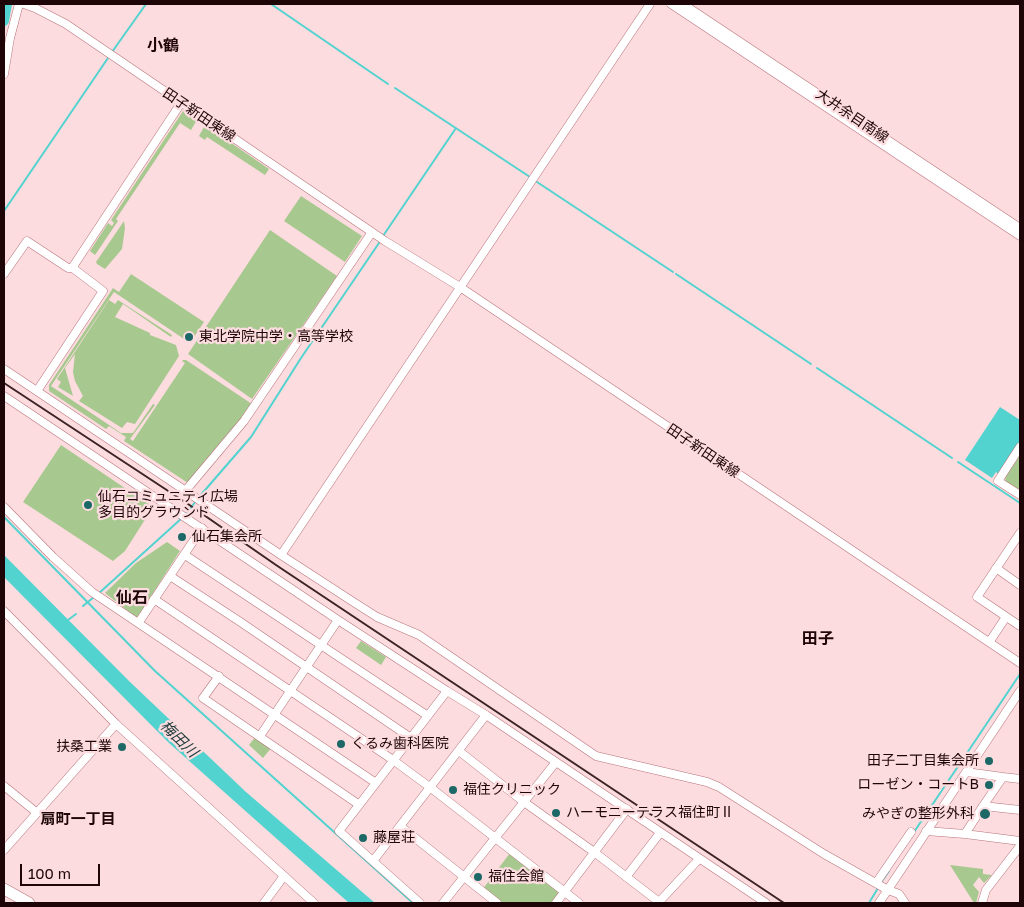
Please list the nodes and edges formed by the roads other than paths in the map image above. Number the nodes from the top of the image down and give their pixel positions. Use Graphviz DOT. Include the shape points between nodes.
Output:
graph roads {
  1 [pos="20,4"];
  2 [pos="24,4"];
  3 [pos="650,4"];
  4 [pos="671,4"];
  5 [pos="683,4"];
  6 [pos="4,74"];
  7 [pos="182,104"];
  8 [pos="1020,228"];
  9 [pos="379,236"];
  10 [pos="1020,236"];
  11 [pos="73,268"];
  12 [pos="4,274"];
  13 [pos="460,287"];
  14 [pos="4,369"];
  15 [pos="36,391"];
  16 [pos="4,396"];
  17 [pos="1020,447"];
  18 [pos="193,495"];
  19 [pos="1020,495"];
  20 [pos="4,507"];
  21 [pos="202,528"];
  22 [pos="1020,533"];
  23 [pos="185,555"];
  24 [pos="281,556"];
  25 [pos="996,568"];
  26 [pos="170,576"];
  27 [pos="1020,585"];
  28 [pos="154,599"];
  29 [pos="4,611"];
  30 [pos="1006,616"];
  31 [pos="338,620"];
  32 [pos="139,622"];
  33 [pos="1020,626"];
  34 [pos="990,641"];
  35 [pos="322,645"];
  36 [pos="1020,663"];
  37 [pos="307,667"];
  38 [pos="219,676"];
  39 [pos="1020,690"];
  40 [pos="291,691"];
  41 [pos="446,691"];
  42 [pos="1012,702"];
  43 [pos="1020,703"];
  44 [pos="275,714"];
  45 [pos="486,715"];
  46 [pos="428,716"];
  47 [pos="116,724"];
  48 [pos="260,736"];
  49 [pos="411,738"];
  50 [pos="459,751"];
  51 [pos="393,760"];
  52 [pos="556,762"];
  53 [pos="966,772"];
  54 [pos="1003,777"];
  55 [pos="1020,778"];
  56 [pos="376,782"];
  57 [pos="4,786"];
  58 [pos="430,788"];
  59 [pos="524,802"];
  60 [pos="358,804"];
  61 [pos="983,806"];
  62 [pos="627,810"];
  63 [pos="1020,810"];
  64 [pos="36,812"];
  65 [pos="400,826"];
  66 [pos="926,831"];
  67 [pos="911,832"];
  68 [pos="660,833"];
  69 [pos="965,834"];
  70 [pos="495,838"];
  71 [pos="1020,841"];
  72 [pos="1020,846"];
  73 [pos="4,850"];
  74 [pos="594,852"];
  75 [pos="699,859"];
  76 [pos="373,861"];
  77 [pos="284,876"];
  78 [pos="626,876"];
  79 [pos="464,877"];
  80 [pos="881,886"];
  81 [pos="4,889"];
  82 [pos="565,892"];
  83 [pos="4,897"];
  84 [pos="15,903"];
  85 [pos="29,903"];
  86 [pos="264,903"];
  87 [pos="314,903"];
  88 [pos="420,903"];
  89 [pos="443,903"];
  90 [pos="495,903"];
  91 [pos="556,903"];
  92 [pos="579,903"];
  93 [pos="658,903"];
  94 [pos="766,903"];
  95 [pos="879,903"];
  96 [pos="905,903"];
  97 [pos="982,903"];
  1 -- 6 [label="street"];
  2 -- 7 [label="street, 田子新田東線" via="66,24"];
  3 -- 13 [label="street"];
  4 -- 10 [label="street"];
  5 -- 8 [label="street, 大井余目南線"];
  7 -- 9 [label="street, 田子新田東線"];
  7 -- 11 [label="street"];
  9 -- 13 [label="street, 田子新田東線"];
  9 -- 18 [label="street"];
  11 -- 12 [label="street" via="68,268 27,241"];
  11 -- 15 [label="street" via="103,291"];
  13 -- 24 [label="street"];
  13 -- 34 [label="street, 田子新田東線"];
  14 -- 15 [label="street"];
  15 -- 18 [label="street"];
  16 -- 21 [label="street"];
  17 -- 19 [label="street" via="998,481"];
  18 -- 24 [label="street"];
  20 -- 32 [label="street" via="92,592"];
  21 -- 23 [label="street"];
  21 -- 31 [label="street"];
  22 -- 25 [label="street"];
  23 -- 26 [label="street"];
  23 -- 35 [label="street"];
  24 -- 80 [label="street" via="377,617 418,635 596,756 719,787"];
  25 -- 27 [label="street"];
  25 -- 30 [label="street" via="977,597"];
  26 -- 28 [label="street"];
  26 -- 37 [label="street"];
  28 -- 32 [label="street"];
  28 -- 40 [label="street"];
  29 -- 47 [label="street"];
  30 -- 33 [label="street"];
  30 -- 34 [label="street"];
  31 -- 35 [label="street"];
  31 -- 41 [label="street"];
  32 -- 38 [label="street"];
  34 -- 36 [label="street, 田子新田東線"];
  35 -- 37 [label="street"];
  35 -- 46 [label="street"];
  37 -- 40 [label="street"];
  37 -- 49 [label="street"];
  38 -- 44 [label="street"];
  38 -- 48 [label="street" via="204,698"];
  39 -- 42 [label="street"];
  40 -- 44 [label="street"];
  40 -- 51 [label="street"];
  41 -- 45 [label="street"];
  41 -- 46 [label="street"];
  42 -- 43 [label="street"];
  42 -- 53 [label="street"];
  44 -- 48 [label="street"];
  44 -- 56 [label="street"];
  45 -- 50 [label="street"];
  45 -- 52 [label="street"];
  46 -- 49 [label="street"];
  47 -- 64 [label="street"];
  47 -- 77 [label="street"];
  48 -- 60 [label="street"];
  49 -- 51 [label="street"];
  50 -- 58 [label="street"];
  50 -- 59 [label="street"];
  51 -- 56 [label="street"];
  51 -- 58 [label="street"];
  52 -- 59 [label="street"];
  52 -- 62 [label="street"];
  53 -- 54 [label="street"];
  53 -- 66 [label="street"];
  54 -- 55 [label="street"];
  54 -- 61 [label="street"];
  56 -- 60 [label="street"];
  57 -- 64 [label="street"];
  58 -- 65 [label="street"];
  58 -- 70 [label="street"];
  59 -- 70 [label="street"];
  59 -- 74 [label="street"];
  60 -- 76 [label="street" via="339,831"];
  61 -- 63 [label="street"];
  61 -- 69 [label="street"];
  62 -- 68 [label="street"];
  62 -- 74 [label="street"];
  64 -- 73 [label="street"];
  65 -- 76 [label="street"];
  65 -- 79 [label="street"];
  66 -- 69 [label="street"];
  66 -- 80 [label="street"];
  67 -- 80 [label="street"];
  68 -- 75 [label="street"];
  68 -- 78 [label="street"];
  69 -- 71 [label="street"];
  70 -- 79 [label="street"];
  70 -- 82 [label="street"];
  72 -- 97 [label="street" via="986,890"];
  74 -- 78 [label="street"];
  74 -- 82 [label="street"];
  75 -- 93 [label="street"];
  75 -- 94 [label="street"];
  76 -- 88 [label="street"];
  77 -- 86 [label="street"];
  77 -- 87 [label="street"];
  78 -- 93 [label="street"];
  79 -- 89 [label="street"];
  79 -- 90 [label="street"];
  80 -- 95 [label="street"];
  80 -- 96 [label="street" via="899,894"];
  81 -- 85 [label="highway"];
  82 -- 91 [label="street"];
  82 -- 92 [label="street"];
  83 -- 84 [label="highway"];
}
